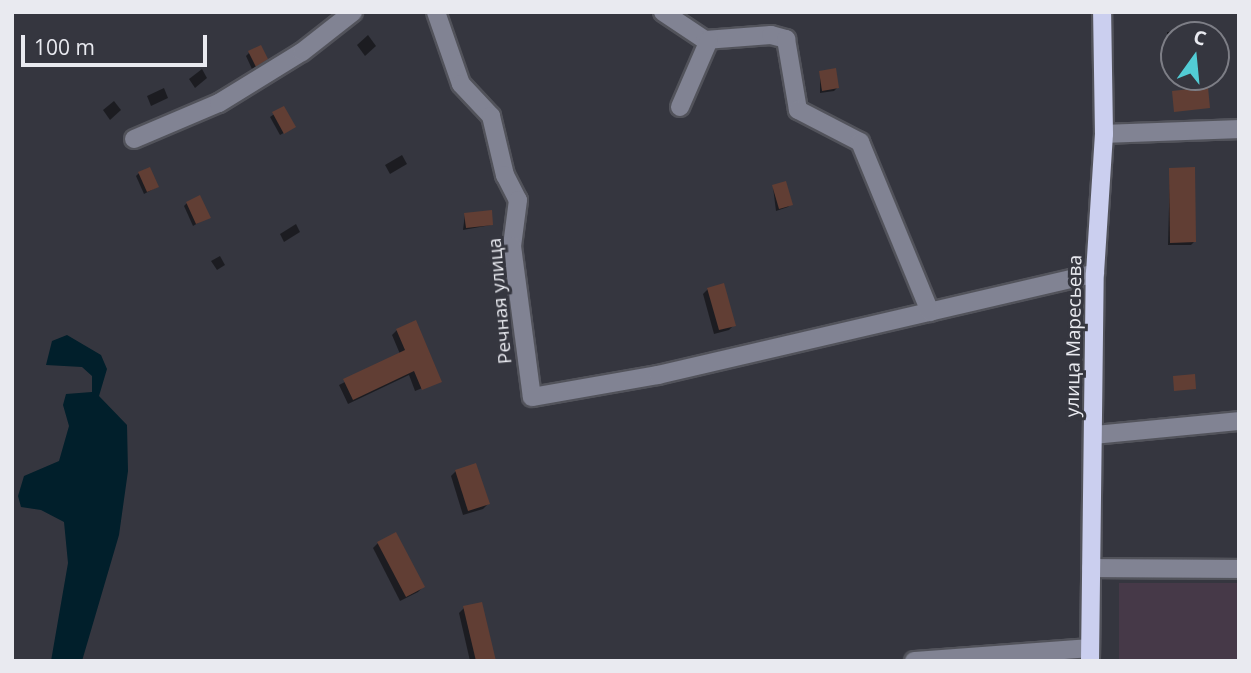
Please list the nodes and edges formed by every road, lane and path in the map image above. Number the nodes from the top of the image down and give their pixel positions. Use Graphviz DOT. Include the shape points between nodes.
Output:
graph roads {
  1 [pos="353,12"];
  2 [pos="436,12"];
  3 [pos="663,12"];
  4 [pos="1102,12"];
  5 [pos="709,40"];
  6 [pos="680,107"];
  7 [pos="1239,129"];
  8 [pos="1104,134"];
  9 [pos="134,139"];
  10 [pos="1095,273"];
  11 [pos="930,312"];
  12 [pos="1239,421"];
  13 [pos="1094,435"];
  14 [pos="1091,568"];
  15 [pos="1239,569"];
  16 [pos="1090,654"];
  17 [pos="914,661"];
  1 -- 9 [label="street" via="302,52 219,103"];
  2 -- 11 [label="street, Речная улица" via="461,84 491,116 505,175 518,200 512,246 532,397 658,375"];
  3 -- 5 [label="street" via="686,31"];
  4 -- 8 [label="main road, улица Маресьева"];
  5 -- 6 [label="street"];
  5 -- 11 [label="street" via="771,35 786,39 798,110 860,142"];
  7 -- 8 [label="street"];
  8 -- 10 [label="main road, улица Маресьева"];
  10 -- 11 [label="street"];
  10 -- 13 [label="main road, улица Маресьева"];
  12 -- 13 [label="street"];
  13 -- 14 [label="main road, улица Маресьева"];
  14 -- 15 [label="street"];
  14 -- 16 [label="main road, улица Маресьева"];
  16 -- 17 [label="street"];
}
